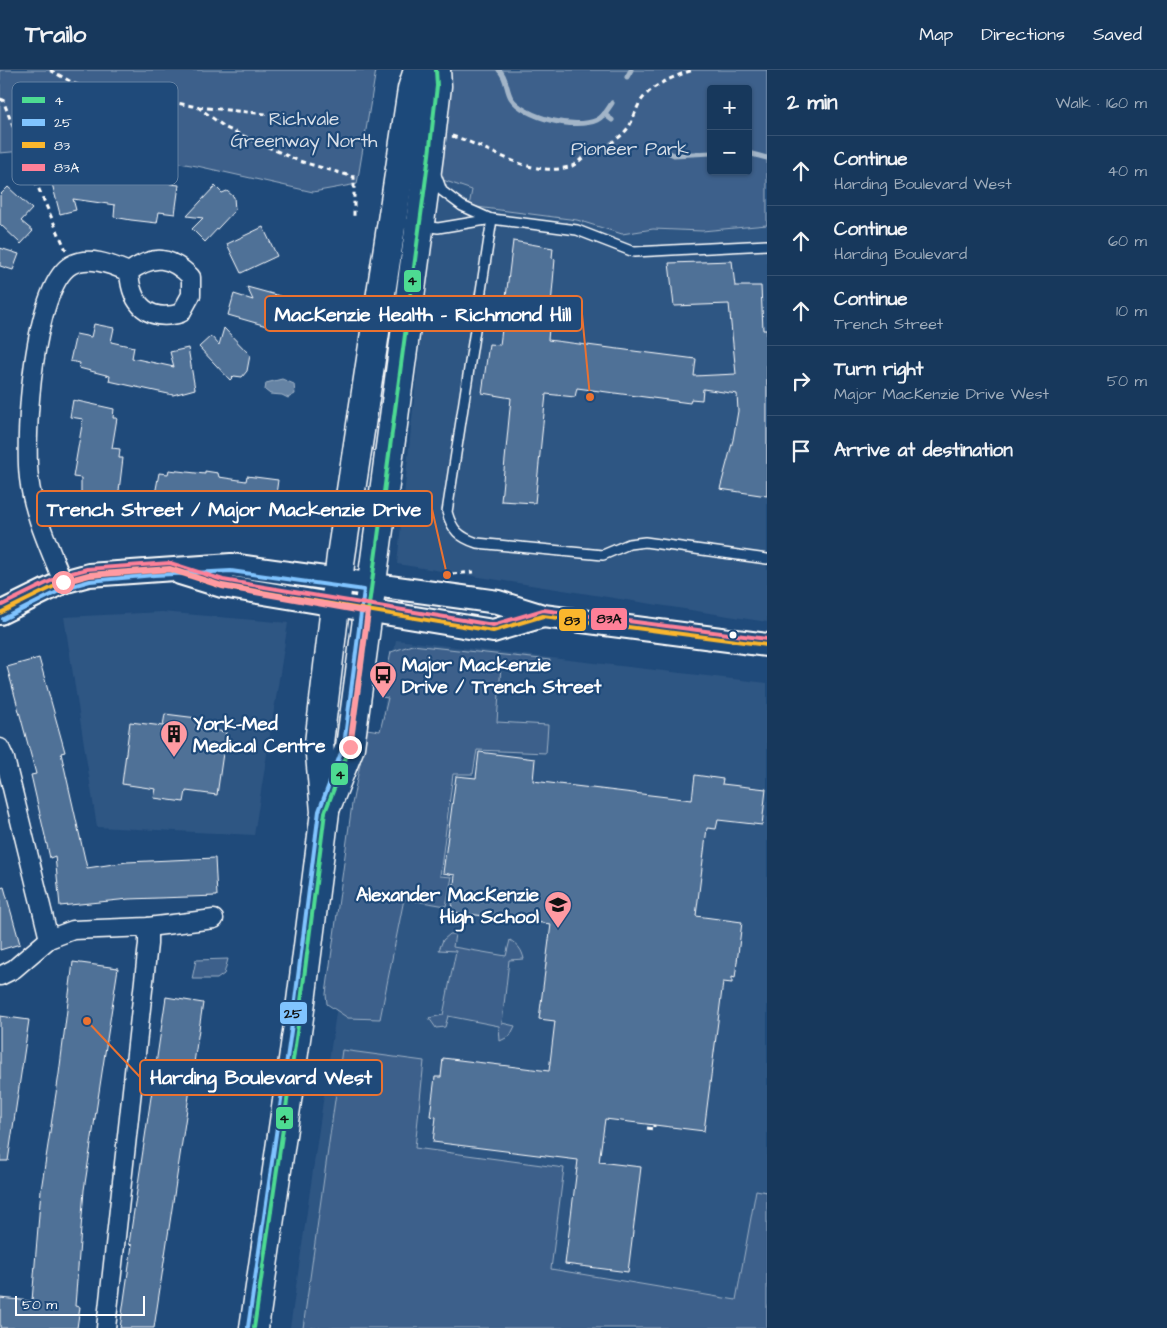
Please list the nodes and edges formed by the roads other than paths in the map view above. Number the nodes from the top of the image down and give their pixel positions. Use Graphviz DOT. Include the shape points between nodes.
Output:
graph roads {
  1 [pos="418,70"];
  2 [pos="436,70"];
  3 [pos="429,155"];
  4 [pos="492,219"];
  5 [pos="406,224"];
  6 [pos="767,245"];
  7 [pos="129,272"];
  8 [pos="767,559"];
  9 [pos="63,582"];
  10 [pos="371,585"];
  11 [pos="337,591"];
  12 [pos="368,612"];
  13 [pos="0,613"];
  14 [pos="543,616"];
  15 [pos="767,645"];
  16 [pos="0,748"];
  17 [pos="325,812"];
  18 [pos="214,920"];
  19 [pos="148,927"];
  20 [pos="49,939"];
  21 [pos="0,976"];
  22 [pos="106,1328"];
  23 [pos="254,1328"];
  1 -- 5 [label="main road" via="412,90"];
  2 -- 3 [label="main road"];
  3 -- 4 [label="lane" via="442,191 462,206"];
  3 -- 5 [label="main road"];
  4 -- 5 [label="lane" via="438,228"];
  4 -- 6 [label="lane" via="577,230 634,252"];
  4 -- 8 [label="lane" via="447,512 451,527 458,535 477,543 603,555 629,544 645,542"];
  5 -- 10 [label="main road"];
  5 -- 11 [label="main road"];
  7 -- 9 [label="street" via="107,263 83,260 72,264 61,272 50,293 38,338 26,437 29,480 37,514"];
  9 -- 11 [label="street" via="89,575 170,569 222,586"];
  9 -- 13 [label="street"];
  10 -- 11 [label="street"];
  10 -- 12 [label="main road"];
  10 -- 14 [label="street" via="498,602"];
  11 -- 12 [label="street"];
  11 -- 17 [label="main road" via="318,743"];
  12 -- 14 [label="street" via="493,631"];
  12 -- 17 [label="main road" via="350,747"];
  14 -- 15 [label="street"];
  16 -- 20 [label="street"];
  17 -- 23 [label="main road"];
  18 -- 19 [label="street"];
  19 -- 20 [label="street" via="73,930"];
  19 -- 22 [label="street"];
  20 -- 21 [label="street" via="14,969"];
}
